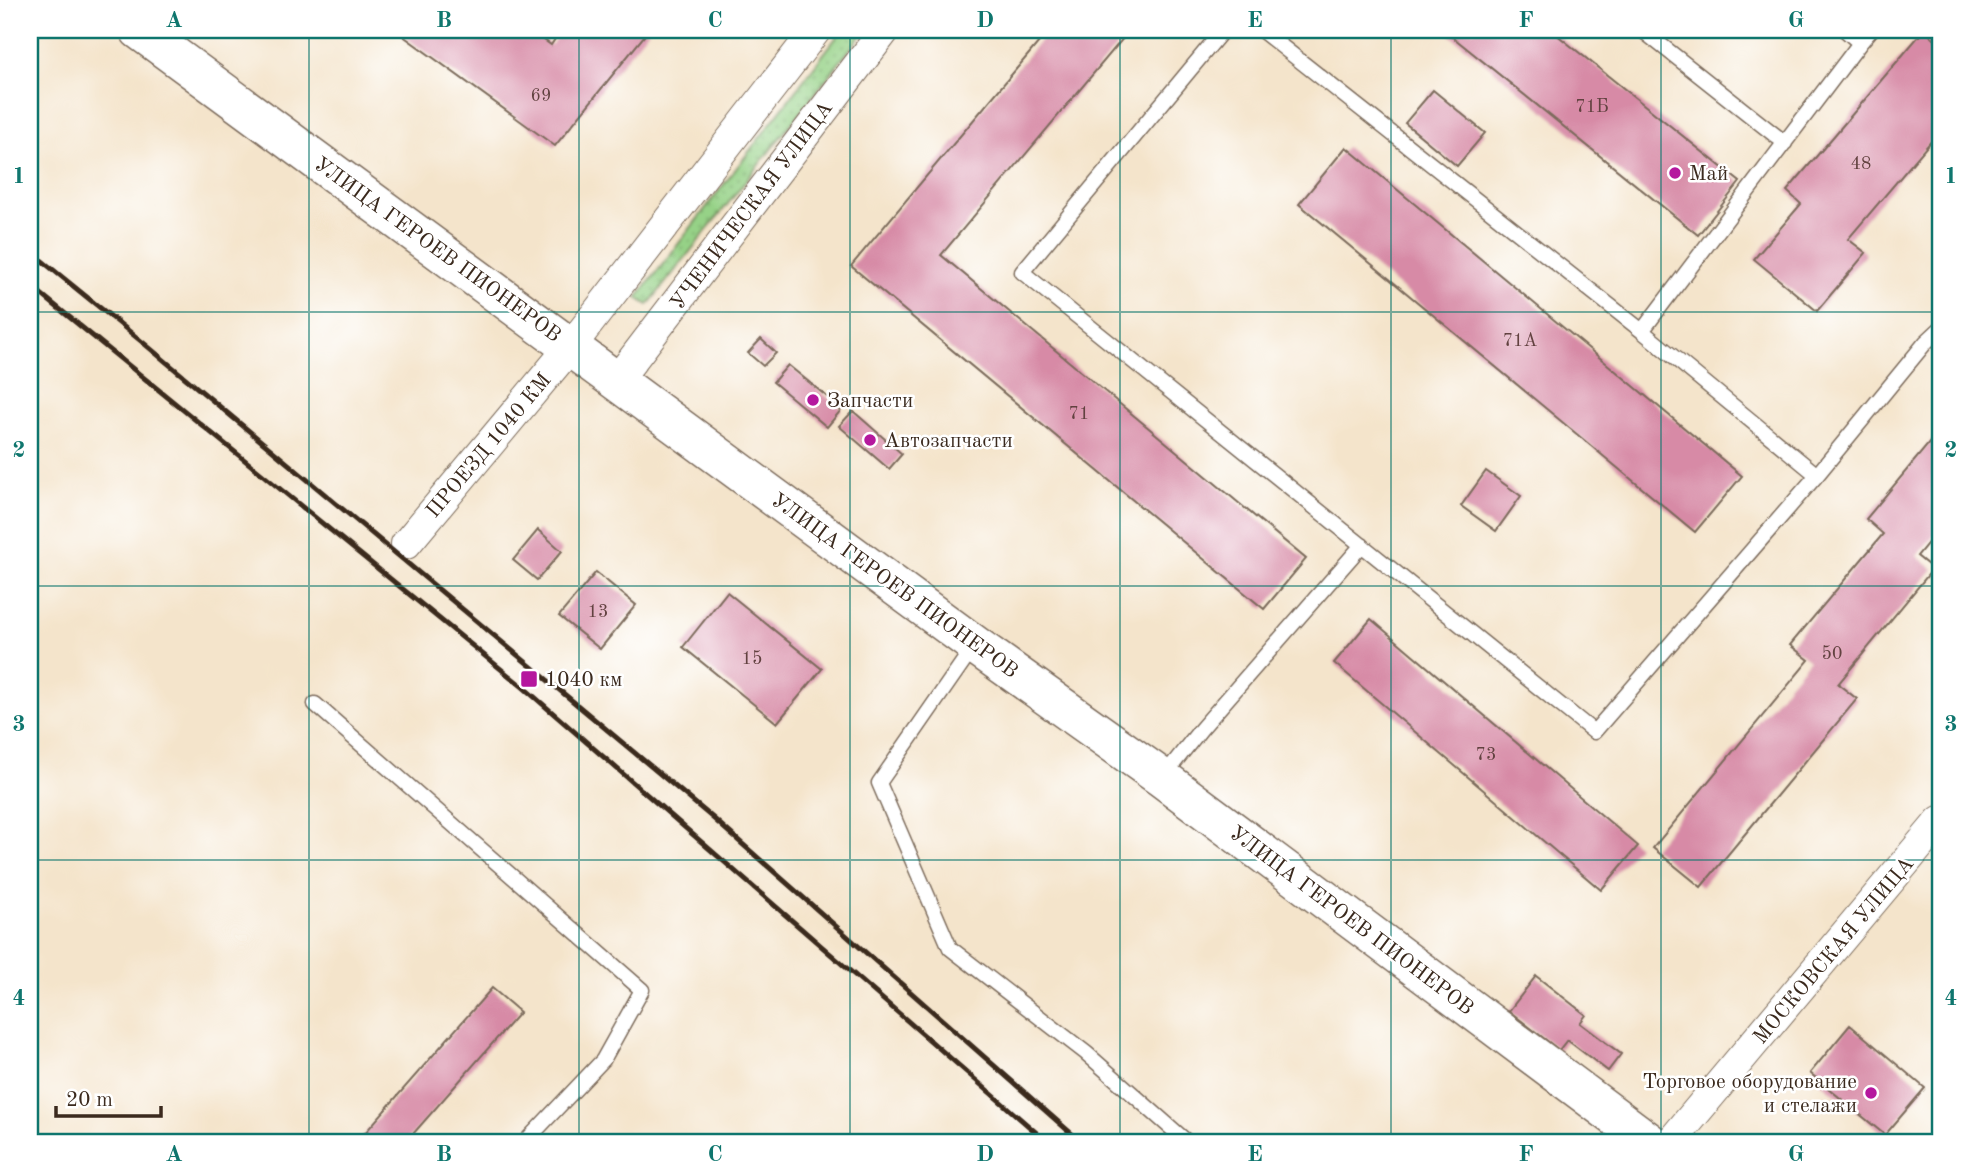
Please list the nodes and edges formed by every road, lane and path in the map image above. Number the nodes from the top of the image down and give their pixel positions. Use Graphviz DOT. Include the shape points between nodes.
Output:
graph roads {
  1 [pos="139,30"];
  2 [pos="816,30"];
  3 [pos="885,30"];
  4 [pos="1223,30"];
  5 [pos="1261,30"];
  6 [pos="1642,30"];
  7 [pos="1845,30"];
  8 [pos="1871,30"];
  9 [pos="1860,43"];
  10 [pos="1785,143"];
  11 [pos="1940,329"];
  12 [pos="1642,331"];
  13 [pos="571,346"];
  14 [pos="617,380"];
  15 [pos="1817,475"];
  16 [pos="406,544"];
  17 [pos="1362,545"];
  18 [pos="975,645"];
  19 [pos="314,704"];
  20 [pos="1162,778"];
  21 [pos="1940,821"];
  22 [pos="525,1142"];
  23 [pos="1186,1142"];
  24 [pos="1649,1142"];
  25 [pos="1671,1142"];
  1 -- 13 [label="main road, УЛИЦА ГЕРОЕВ ПИОНЕРОВ"];
  2 -- 13 [label="street"];
  3 -- 14 [label="street, УЧЕНИЧЕСКАЯ УЛИЦА"];
  4 -- 17 [label="lane" via="1022,272"];
  5 -- 12 [label="lane"];
  6 -- 10 [label="lane"];
  7 -- 9 [label="lane"];
  8 -- 9 [label="lane"];
  9 -- 10 [label="lane"];
  10 -- 12 [label="lane"];
  11 -- 15 [label="lane"];
  12 -- 15 [label="lane"];
  13 -- 14 [label="main road, УЛИЦА ГЕРОЕВ ПИОНЕРОВ"];
  13 -- 16 [label="street, ПРОЕЗД 1040 КМ"];
  14 -- 18 [label="main road, УЛИЦА ГЕРОЕВ ПИОНЕРОВ"];
  15 -- 17 [label="lane" via="1594,732"];
  17 -- 20 [label="lane"];
  18 -- 20 [label="main road, УЛИЦА ГЕРОЕВ ПИОНЕРОВ"];
  18 -- 23 [label="lane" via="879,783 950,948 1086,1053"];
  19 -- 22 [label="lane" via="642,990 603,1060"];
  20 -- 24 [label="main road, УЛИЦА ГЕРОЕВ ПИОНЕРОВ"];
  21 -- 25 [label="street, МОСКОВСКАЯ УЛИЦА"];
}
